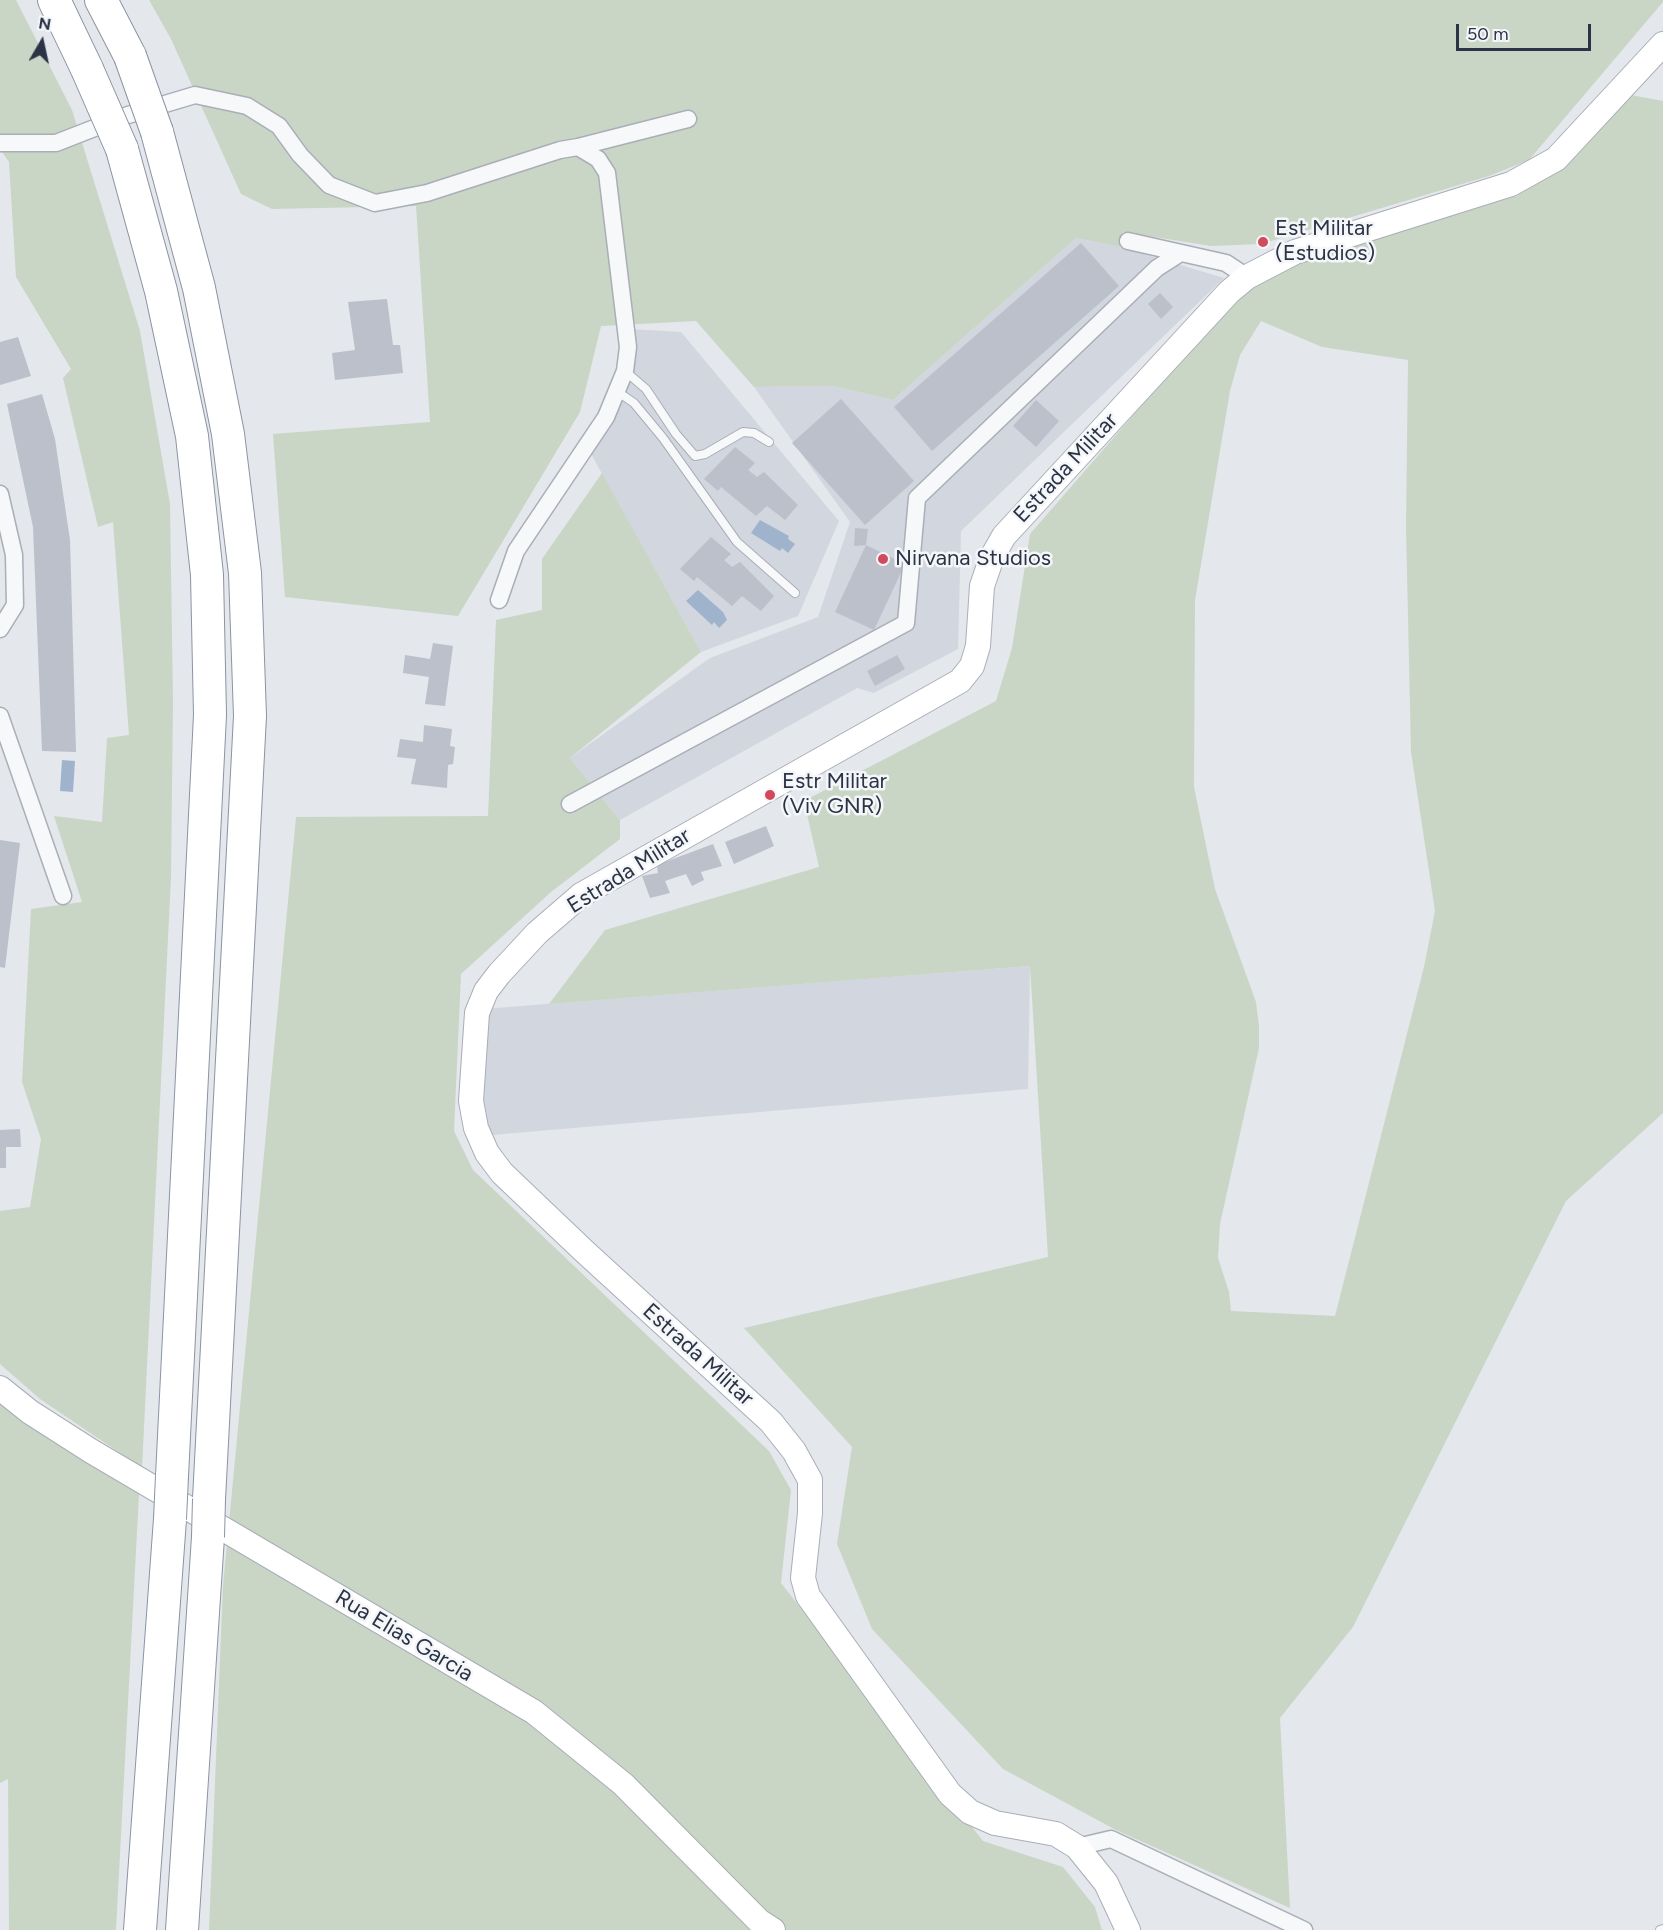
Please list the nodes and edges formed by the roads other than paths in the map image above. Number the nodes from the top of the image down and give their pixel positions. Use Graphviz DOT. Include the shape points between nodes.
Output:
graph roads {
  1 [pos="54,0"];
  2 [pos="101,0"];
  3 [pos="1663,44"];
  4 [pos="688,119"];
  5 [pos="0,143"];
  6 [pos="578,147"];
  7 [pos="1128,241"];
  8 [pos="1179,254"];
  9 [pos="1247,277"];
  10 [pos="625,371"];
  11 [pos="618,392"];
  12 [pos="768,442"];
  13 [pos="0,494"];
  14 [pos="795,593"];
  15 [pos="499,600"];
  16 [pos="0,629"];
  17 [pos="0,717"];
  18 [pos="570,804"];
  19 [pos="63,896"];
  20 [pos="0,1388"];
  21 [pos="1077,1846"];
  22 [pos="140,1930"];
  23 [pos="182,1930"];
  24 [pos="773,1930"];
  25 [pos="1128,1930"];
  26 [pos="1304,1930"];
  1 -- 22 [label="highway, bridge" via="122,149 161,291 192,436 207,575 210,715 170,1519"];
  2 -- 23 [label="highway, bridge" via="130,56 158,132 199,288 228,434 245,573 250,716 208,1538"];
  3 -- 9 [label="street, Estrada Militar" via="1556,159 1511,184 1295,252"];
  4 -- 6 [label="street"];
  5 -- 6 [label="street" via="56,143 195,95 247,106 279,126 329,185 375,203 427,193"];
  6 -- 10 [label="street" via="598,159 606,173 628,347"];
  7 -- 8 [label="street"];
  8 -- 9 [label="street" via="1226,263"];
  8 -- 18 [label="street" via="1157,268 917,498 906,622"];
  9 -- 21 [label="street, Estrada Militar" via="1004,536 982,586 978,646 972,666 960,681 581,895 537,933 500,974 486,991 477,1013 471,1101 476,1128 487,1153 502,1173 584,1251 771,1422 794,1451 810,1480 803,1567 808,1596 950,1794 970,1812 995,1824 1056,1834"];
  10 -- 11 [label="street"];
  10 -- 12 [label="lane" via="646,390 695,456 744,432"];
  11 -- 14 [label="lane" via="633,403 663,438 737,542"];
  11 -- 15 [label="street" via="606,417 516,551"];
  13 -- 16 [label="street" via="14,555 15,605"];
  17 -- 19 [label="street"];
  20 -- 24 [label="street, Rua Elias Garcia" via="30,1413 91,1451 534,1712 623,1784 759,1921"];
  21 -- 25 [label="street, Estrada Militar" via="1106,1883"];
  21 -- 26 [label="street" via="1111,1839"];
}
